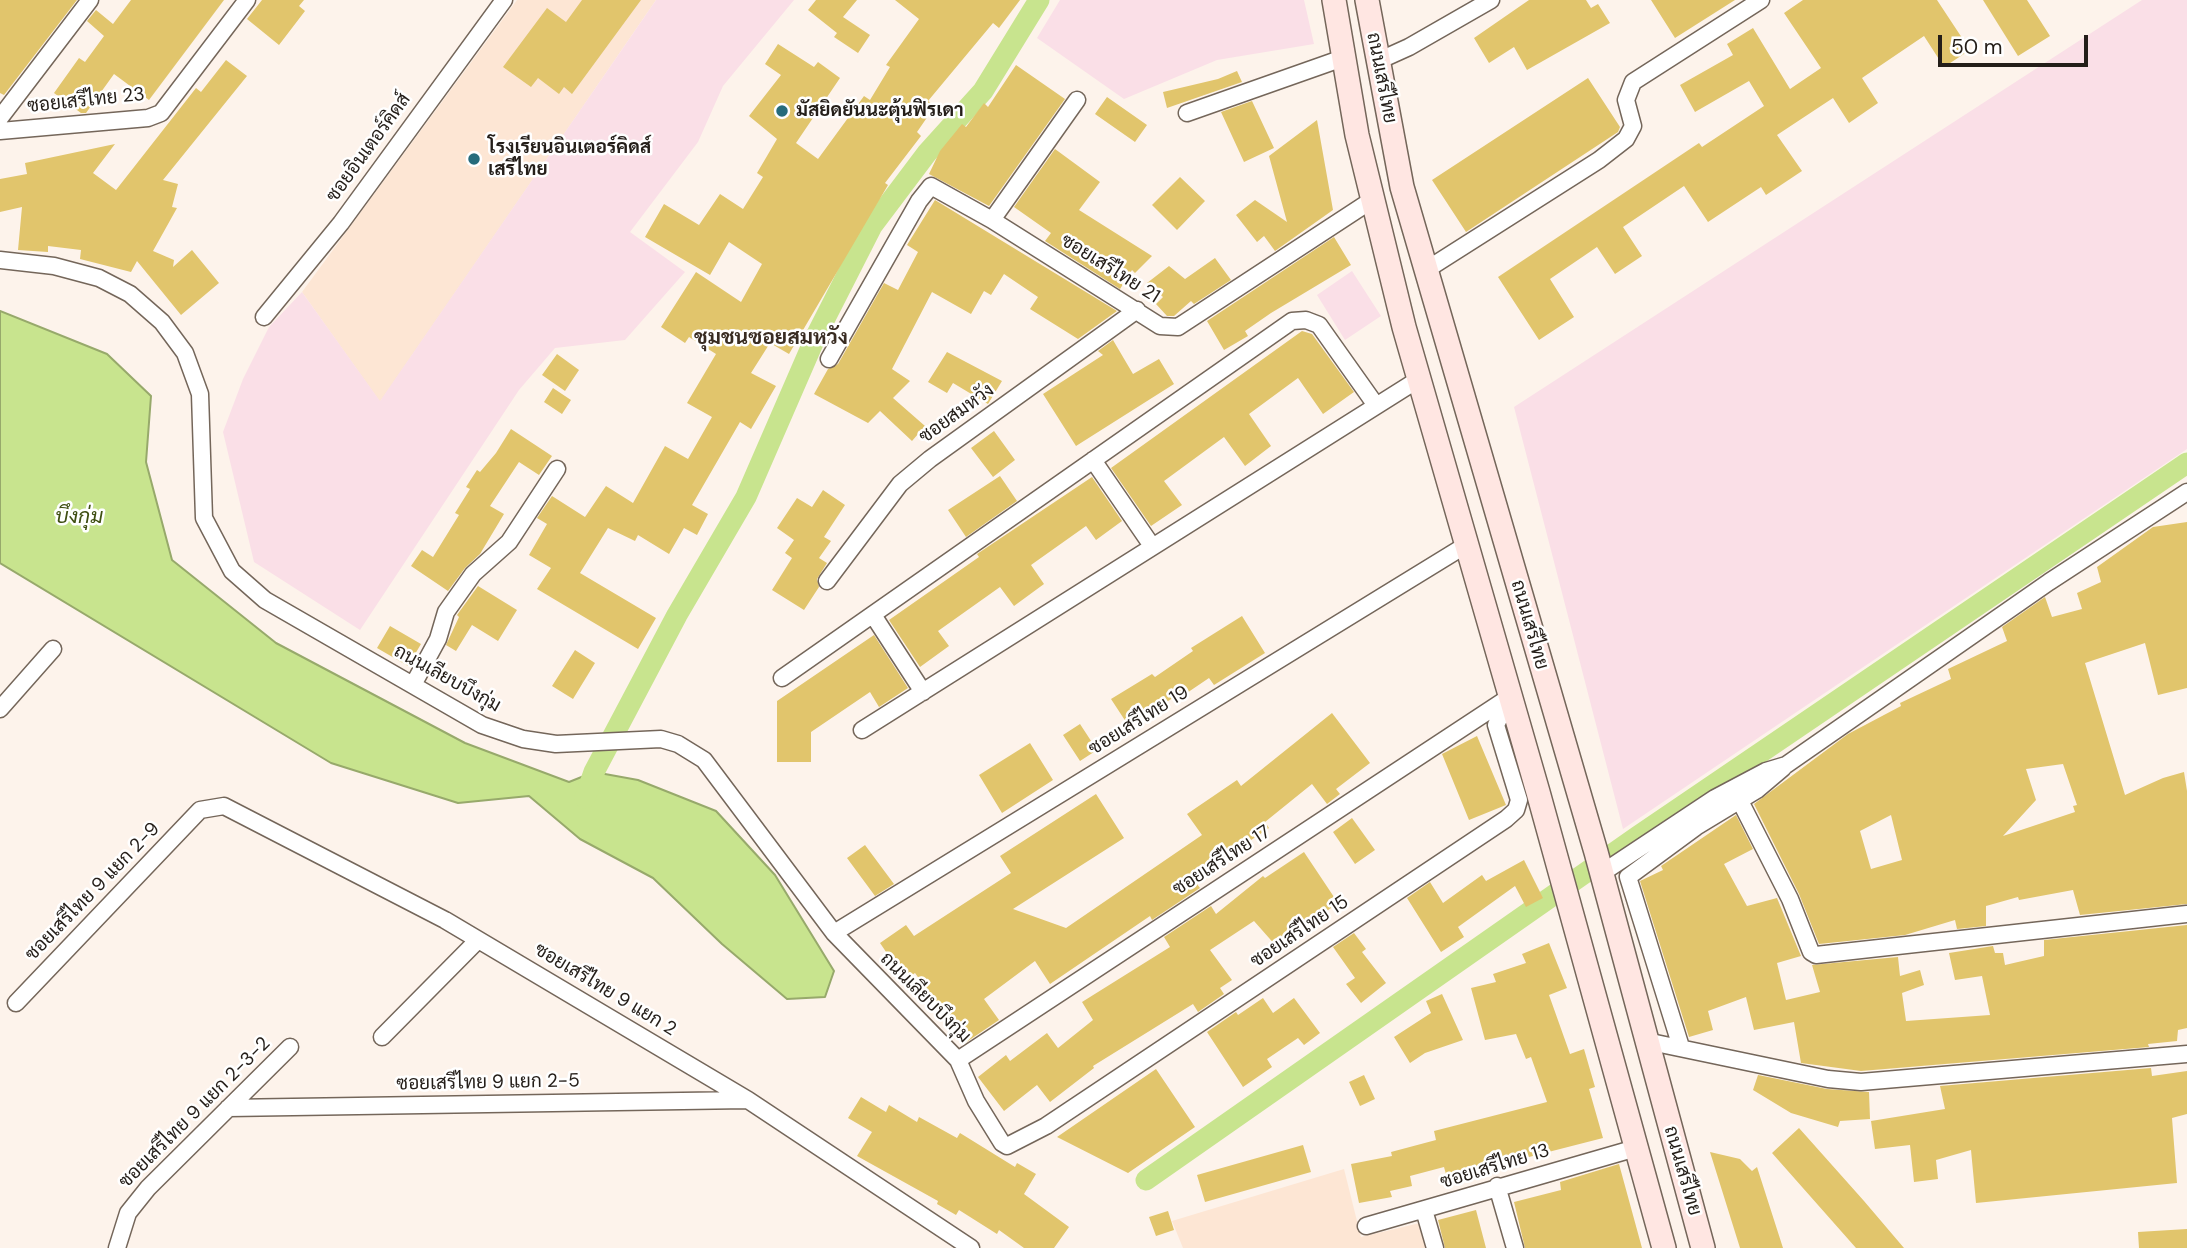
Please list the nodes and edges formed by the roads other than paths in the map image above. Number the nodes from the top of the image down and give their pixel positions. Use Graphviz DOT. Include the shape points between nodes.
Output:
graph roads {
  1 [pos="90,0"];
  2 [pos="247,0"];
  3 [pos="504,0"];
  4 [pos="1334,0"];
  5 [pos="1367,0"];
  6 [pos="1491,0"];
  7 [pos="1761,0"];
  8 [pos="1376,53"];
  9 [pos="1343,58"];
  10 [pos="1077,100"];
  11 [pos="1187,113"];
  12 [pos="0,118"];
  13 [pos="0,131"];
  14 [pos="1371,200"];
  15 [pos="992,220"];
  16 [pos="0,260"];
  17 [pos="1426,270"];
  18 [pos="1137,310"];
  19 [pos="264,317"];
  20 [pos="829,359"];
  21 [pos="1419,379"];
  22 [pos="1375,404"];
  23 [pos="1093,460"];
  24 [pos="556,469"];
  25 [pos="2187,492"];
  26 [pos="1466,545"];
  27 [pos="1152,546"];
  28 [pos="827,581"];
  29 [pos="873,615"];
  30 [pos="53,649"];
  31 [pos="782,678"];
  32 [pos="413,685"];
  33 [pos="923,692"];
  34 [pos="1510,696"];
  35 [pos="0,709"];
  36 [pos="862,730"];
  37 [pos="1786,765"];
  38 [pos="1740,801"];
  39 [pos="200,810"];
  40 [pos="1599,863"];
  41 [pos="2187,914"];
  42 [pos="834,933"];
  43 [pos="478,940"];
  44 [pos="16,1003"];
  45 [pos="382,1037"];
  46 [pos="1646,1041"];
  47 [pos="290,1047"];
  48 [pos="1681,1047"];
  49 [pos="2187,1054"];
  50 [pos="958,1060"];
  51 [pos="748,1100"];
  52 [pos="229,1108"];
  53 [pos="1002,1143"];
  54 [pos="1636,1148"];
  55 [pos="1497,1186"];
  56 [pos="1424,1210"];
  57 [pos="1366,1226"];
  58 [pos="117,1248"];
  59 [pos="971,1248"];
  60 [pos="1435,1248"];
  61 [pos="1515,1248"];
  62 [pos="1664,1248"];
  63 [pos="1703,1248"];
  1 -- 12 [label="street"];
  2 -- 13 [label="street, ซอยเสรีไทย 23" via="161,113 148,118"];
  3 -- 19 [label="street, ซอยอินเตอร์คิดส์" via="341,223"];
  4 -- 9 [label="main road, ถนนเสรีไทย"];
  5 -- 8 [label="main road, ถนนเสรีไทย"];
  6 -- 8 [label="street" via="1409,47"];
  7 -- 17 [label="street" via="1633,82 1626,100 1633,126 1626,139"];
  8 -- 9 [label="main road"];
  8 -- 17 [label="main road, ถนนเสรีไทย" via="1402,187"];
  9 -- 11 [label="street"];
  9 -- 14 [label="main road, ถนนเสรีไทย"];
  10 -- 15 [label="street"];
  14 -- 18 [label="street, ซอยเสรีไทย 21" via="1178,327 1160,326"];
  14 -- 21 [label="main road, ถนนเสรีไทย"];
  15 -- 18 [label="street, ซอยเสรีไทย 21"];
  15 -- 20 [label="street, ซอยเสรีไทย 21" via="931,186"];
  16 -- 32 [label="street, ถนนเลียบบึงกุ่ม" via="54,266 99,278 130,294 162,322 185,353 200,394 204,518 232,571 265,600"];
  17 -- 40 [label="main road, ถนนเสรีไทย"];
  18 -- 28 [label="street, ซอยสมหวัง" via="900,484"];
  21 -- 22 [label="street"];
  21 -- 26 [label="main road, ถนนเสรีไทย"];
  22 -- 23 [label="street" via="1319,325 1292,321"];
  22 -- 27 [label="street"];
  23 -- 27 [label="street"];
  23 -- 29 [label="street"];
  24 -- 32 [label="street" via="509,542 473,574 446,612 438,639"];
  25 -- 37 [label="street"];
  26 -- 34 [label="main road, ถนนเสรีไทย"];
  26 -- 42 [label="street, ซอยเสรีไทย 19"];
  27 -- 33 [label="street"];
  29 -- 31 [label="street"];
  29 -- 33 [label="street"];
  30 -- 35 [label="street"];
  32 -- 42 [label="street, ถนนเลียบบึงกุ่ม" via="482,725 523,739 586,743 661,739 678,744 704,760"];
  33 -- 36 [label="street"];
  34 -- 50 [label="street, ซอยเสรีไทย 17"];
  34 -- 53 [label="street, ซอยเสรีไทย 15" via="1496,725 1519,800 1506,819 1046,1126 1015,1144"];
  34 -- 54 [label="main road, ถนนเสรีไทย"];
  37 -- 38 [label="street"];
  37 -- 40 [label="street" via="1766,771"];
  38 -- 41 [label="street" via="1816,956"];
  38 -- 48 [label="street" via="1628,877"];
  39 -- 43 [label="street, ซอยเสรีไทย 9 แยก 2" via="225,806"];
  39 -- 44 [label="street, ซอยเสรีไทย 9 แยก 2-9"];
  40 -- 46 [label="main road, ถนนเสรีไทย"];
  42 -- 50 [label="street, ถนนเลียบบึงกุ่ม"];
  43 -- 45 [label="street"];
  43 -- 51 [label="street, ซอยเสรีไทย 9 แยก 2"];
  46 -- 48 [label="street"];
  46 -- 63 [label="main road, ถนนเสรีไทย"];
  47 -- 52 [label="street, ซอยเสรีไทย 9 แยก 2-3-2"];
  48 -- 49 [label="street" via="1861,1082"];
  50 -- 53 [label="street, ถนนเลียบบึงกุ่ม" via="975,1101"];
  51 -- 52 [label="street, ซอยเสรีไทย 9 แยก 2-5"];
  51 -- 59 [label="street, ซอยเสรีไทย 9 แยก 2"];
  52 -- 58 [label="street, ซอยเสรีไทย 9 แยก 2-3-2" via="134,1205"];
  54 -- 55 [label="street, ซอยเสรีไทย 13"];
  54 -- 62 [label="main road, ถนนเสรีไทย"];
  55 -- 56 [label="street, ซอยเสรีไทย 13"];
  55 -- 61 [label="street"];
  56 -- 57 [label="street, ซอยเสรีไทย 13"];
  56 -- 60 [label="street"];
}
